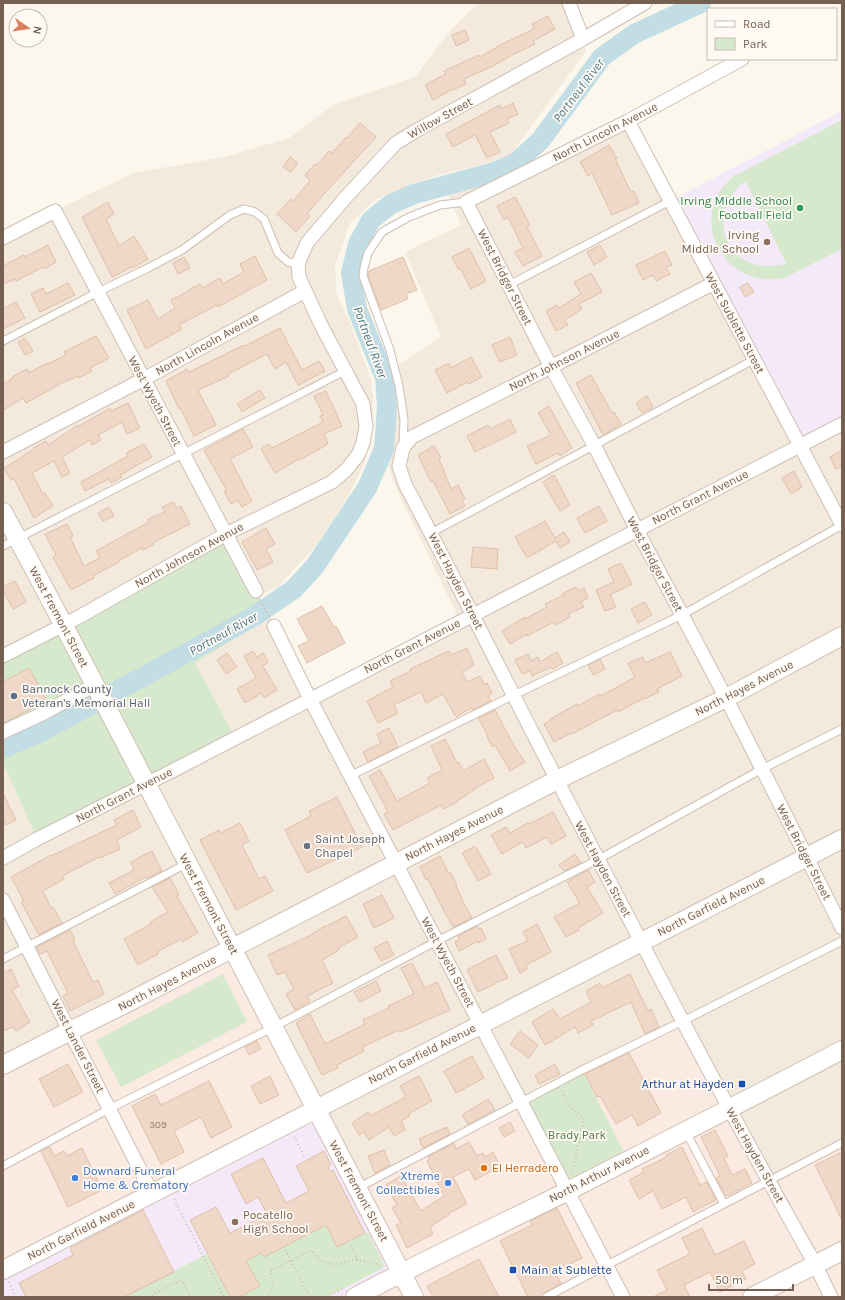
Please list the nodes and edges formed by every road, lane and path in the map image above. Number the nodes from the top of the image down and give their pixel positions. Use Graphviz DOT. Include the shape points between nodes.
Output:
graph roads {
  1 [pos="569,3"];
  2 [pos="645,3"];
  3 [pos="583,39"];
  4 [pos="740,60"];
  5 [pos="628,121"];
  6 [pos="670,201"];
  7 [pos="466,202"];
  8 [pos="3,238"];
  9 [pos="298,264"];
  10 [pos="714,283"];
  11 [pos="509,285"];
  12 [pos="305,291"];
  13 [pos="98,292"];
  14 [pos="3,341"];
  15 [pos="755,359"];
  16 [pos="551,368"];
  17 [pos="345,371"];
  18 [pos="144,379"];
  19 [pos="842,424"];
  20 [pos="412,436"];
  21 [pos="594,445"];
  22 [pos="799,446"];
  23 [pos="403,448"];
  24 [pos="3,452"];
  25 [pos="183,453"];
  26 [pos="3,512"];
  27 [pos="842,525"];
  28 [pos="637,530"];
  29 [pos="431,533"];
  30 [pos="226,534"];
  31 [pos="10,542"];
  32 [pos="257,594"];
  33 [pos="474,615"];
  34 [pos="682,615"];
  35 [pos="272,622"];
  36 [pos="64,625"];
  37 [pos="842,636"];
  38 [pos="3,656"];
  39 [pos="95,685"];
  40 [pos="514,695"];
  41 [pos="726,698"];
  42 [pos="310,700"];
  43 [pos="842,729"];
  44 [pos="3,732"];
  45 [pos="762,769"];
  46 [pos="350,776"];
  47 [pos="557,780"];
  48 [pos="147,784"];
  49 [pos="842,839"];
  50 [pos="807,857"];
  51 [pos="3,858"];
  52 [pos="598,859"];
  53 [pos="188,863"];
  54 [pos="396,863"];
  55 [pos="3,900"];
  56 [pos="842,928"];
  57 [pos="437,941"];
  58 [pos="842,941"];
  59 [pos="642,942"];
  60 [pos="27,947"];
  61 [pos="233,949"];
  62 [pos="3,959"];
  63 [pos="683,1021"];
  64 [pos="481,1024"];
  65 [pos="274,1027"];
  66 [pos="70,1031"];
  67 [pos="842,1050"];
  68 [pos="3,1065"];
  69 [pos="563,1080"];
  70 [pos="521,1102"];
  71 [pos="730,1108"];
  72 [pos="109,1109"];
  73 [pos="316,1109"];
  74 [pos="686,1130"];
  75 [pos="294,1137"];
  76 [pos="842,1143"];
  77 [pos="305,1158"];
  78 [pos="3,1166"];
  79 [pos="769,1180"];
  80 [pos="358,1188"];
  81 [pos="568,1191"];
  82 [pos="152,1193"];
  83 [pos="173,1198"];
  84 [pos="724,1204"];
  85 [pos="351,1245"];
  86 [pos="285,1250"];
  87 [pos="842,1251"];
  88 [pos="291,1260"];
  89 [pos="358,1260"];
  90 [pos="382,1260"];
  91 [pos="815,1264"];
  92 [pos="607,1265"];
  93 [pos="401,1272"];
  94 [pos="6,1276"];
  95 [pos="187,1291"];
  96 [pos="16,1297"];
  97 [pos="150,1297"];
  98 [pos="187,1297"];
  99 [pos="191,1297"];
  100 [pos="224,1297"];
  101 [pos="268,1297"];
  102 [pos="310,1297"];
  103 [pos="355,1297"];
  104 [pos="414,1297"];
  105 [pos="546,1297"];
  106 [pos="623,1297"];
  107 [pos="752,1297"];
  108 [pos="832,1297"];
  1 -- 3 [label="street"];
  2 -- 3 [label="street, Willow Street"];
  3 -- 9 [label="street, Willow Street" via="425,125 396,144 307,243"];
  4 -- 5 [label="street, North Lincoln Avenue"];
  5 -- 6 [label="street, West Sublette Street"];
  5 -- 7 [label="street, North Lincoln Avenue"];
  6 -- 10 [label="street, West Sublette Street"];
  6 -- 11 [label="lane"];
  7 -- 11 [label="street, West Bridger Street"];
  7 -- 23 [label="lane" via="440,205 409,217 382,232 368,253 364,268 363,276 390,350 399,386 404,420"];
  8 -- 13 [label="street, West Wyeth Street" via="55,211"];
  9 -- 12 [label="street" via="299,278"];
  9 -- 13 [label="lane" via="288,262 278,253 264,219 255,212 244,209 230,215 182,250"];
  10 -- 15 [label="street, West Sublette Street"];
  10 -- 16 [label="street, North Johnson Avenue"];
  11 -- 16 [label="street, West Bridger Street"];
  12 -- 17 [label="street"];
  12 -- 18 [label="street, North Lincoln Avenue"];
  13 -- 14 [label="lane"];
  13 -- 18 [label="street, West Wyeth Street"];
  15 -- 21 [label="lane"];
  15 -- 22 [label="street, West Sublette Street"];
  16 -- 20 [label="street, North Johnson Avenue"];
  16 -- 21 [label="street, West Bridger Street"];
  17 -- 25 [label="lane"];
  17 -- 30 [label="street, North Johnson Avenue" via="363,404 366,427 358,455 332,482"];
  18 -- 24 [label="street, North Lincoln Avenue"];
  18 -- 25 [label="street, West Wyeth Street"];
  19 -- 22 [label="street, North Grant Avenue"];
  20 -- 23 [label="street, West Hayden Street"];
  21 -- 28 [label="street, West Bridger Street"];
  21 -- 29 [label="lane"];
  22 -- 27 [label="street, West Sublette Street"];
  22 -- 28 [label="street, North Grant Avenue"];
  23 -- 29 [label="street, West Hayden Street" via="399,466 405,484"];
  25 -- 30 [label="street, West Wyeth Street"];
  25 -- 31 [label="lane"];
  26 -- 31 [label="street, West Fremont Street"];
  27 -- 34 [label="lane"];
  28 -- 33 [label="street, North Grant Avenue"];
  28 -- 34 [label="street, West Bridger Street"];
  29 -- 33 [label="street, West Hayden Street"];
  30 -- 32 [label="street, West Wyeth Street"];
  30 -- 36 [label="street, North Johnson Avenue"];
  31 -- 36 [label="street, West Fremont Street"];
  32 -- 35 [label="path"];
  33 -- 40 [label="street, West Hayden Street"];
  33 -- 42 [label="street, North Grant Avenue"];
  34 -- 40 [label="lane"];
  34 -- 41 [label="street, West Bridger Street"];
  35 -- 42 [label="street, West Wyeth Street"];
  36 -- 38 [label="street, North Johnson Avenue"];
  36 -- 39 [label="street, West Fremont Street"];
  37 -- 41 [label="street, North Hayes Avenue"];
  39 -- 44 [label="street"];
  39 -- 48 [label="street, West Fremont Street"];
  40 -- 46 [label="lane"];
  40 -- 47 [label="street, West Hayden Street"];
  41 -- 45 [label="street, West Bridger Street"];
  41 -- 47 [label="street, North Hayes Avenue"];
  42 -- 46 [label="street, West Wyeth Street"];
  42 -- 48 [label="street, North Grant Avenue"];
  43 -- 45 [label="lane"];
  45 -- 50 [label="street, West Bridger Street"];
  45 -- 52 [label="lane"];
  46 -- 54 [label="street, West Wyeth Street"];
  47 -- 52 [label="street, West Hayden Street"];
  47 -- 54 [label="street, North Hayes Avenue"];
  48 -- 51 [label="street, North Grant Avenue" via="37,838"];
  48 -- 53 [label="street, West Fremont Street"];
  49 -- 50 [label="street, North Garfield Avenue"];
  50 -- 56 [label="street, West Bridger Street"];
  50 -- 59 [label="street, North Garfield Avenue"];
  52 -- 57 [label="lane"];
  52 -- 59 [label="street, West Hayden Street"];
  53 -- 60 [label="lane"];
  53 -- 61 [label="street, West Fremont Street"];
  54 -- 57 [label="street, West Wyeth Street"];
  54 -- 61 [label="street, North Hayes Avenue"];
  55 -- 60 [label="street, West Lander Street"];
  57 -- 64 [label="street, West Wyeth Street"];
  57 -- 65 [label="lane"];
  58 -- 63 [label="lane"];
  59 -- 63 [label="street, West Hayden Street"];
  59 -- 64 [label="street, North Garfield Avenue"];
  60 -- 62 [label="lane"];
  60 -- 66 [label="street, West Lander Street"];
  61 -- 65 [label="street, West Fremont Street"];
  61 -- 66 [label="street, North Hayes Avenue"];
  63 -- 69 [label="lane"];
  63 -- 71 [label="street, West Hayden Street"];
  64 -- 70 [label="street, West Wyeth Street"];
  64 -- 73 [label="street, North Garfield Avenue"];
  65 -- 72 [label="lane"];
  65 -- 73 [label="street, West Fremont Street"];
  66 -- 68 [label="street, North Hayes Avenue"];
  66 -- 72 [label="street, West Lander Street"];
  67 -- 71 [label="street, North Arthur Avenue"];
  69 -- 70 [label="lane"];
  69 -- 81 [label="path" via="562,1091 568,1103 578,1115 584,1117"];
  70 -- 80 [label="lane"];
  70 -- 81 [label="street, West Wyeth Street"];
  71 -- 74 [label="street, North Arthur Avenue"];
  71 -- 79 [label="street, West Hayden Street"];
  72 -- 78 [label="lane"];
  72 -- 82 [label="street, West Lander Street"];
  73 -- 80 [label="street, West Fremont Street"];
  73 -- 82 [label="street, North Garfield Avenue"];
  74 -- 81 [label="street, North Arthur Avenue"];
  74 -- 84 [label="lane"];
  75 -- 77 [label="path"];
  76 -- 79 [label="lane"];
  79 -- 84 [label="lane"];
  79 -- 91 [label="street, West Hayden Street"];
  80 -- 93 [label="street, West Fremont Street"];
  81 -- 92 [label="street, West Wyeth Street"];
  81 -- 93 [label="street, North Arthur Avenue"];
  82 -- 94 [label="street, North Garfield Avenue"];
  83 -- 100 [label="path"];
  84 -- 92 [label="lane"];
  85 -- 89 [label="path"];
  86 -- 88 [label="path"];
  87 -- 91 [label="street"];
  88 -- 89 [label="path" via="312,1250 317,1259 331,1263"];
  88 -- 101 [label="path" via="270,1271 274,1282"];
  88 -- 102 [label="path"];
  89 -- 90 [label="path" via="386,1266"];
  91 -- 107 [label="street"];
  91 -- 108 [label="street, West Hayden Street"];
  92 -- 105 [label="lane"];
  92 -- 106 [label="street, West Wyeth Street"];
  93 -- 103 [label="street, North Arthur Avenue"];
  93 -- 104 [label="street, West Fremont Street"];
  94 -- 96 [label="path"];
  95 -- 97 [label="path" via="181,1280"];
  95 -- 98 [label="path"];
  95 -- 99 [label="path"];
}
